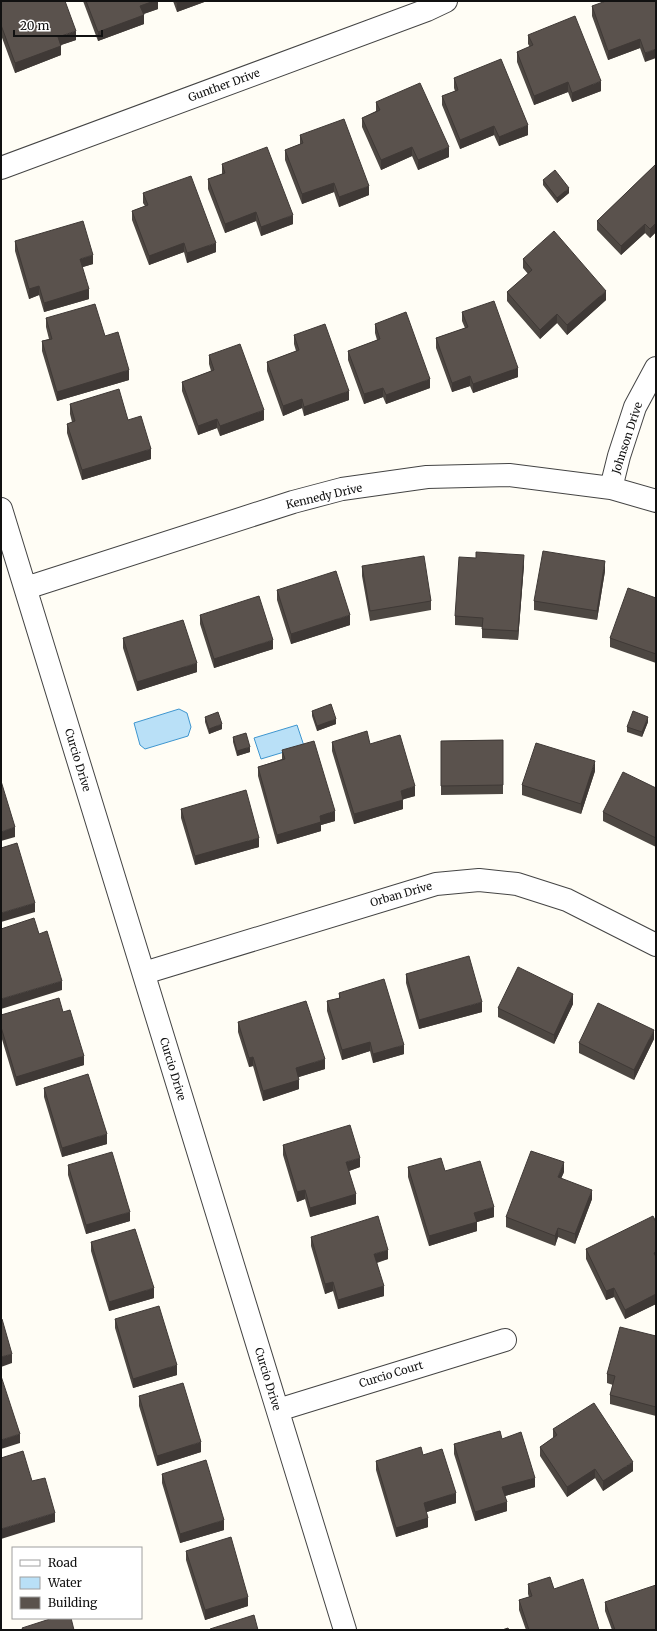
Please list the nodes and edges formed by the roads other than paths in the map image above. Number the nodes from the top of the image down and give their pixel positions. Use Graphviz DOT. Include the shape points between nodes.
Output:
graph roads {
  1 [pos="446,1"];
  2 [pos="1,168"];
  3 [pos="656,368"];
  4 [pos="612,488"];
  5 [pos="656,501"];
  6 [pos="1,509"];
  7 [pos="26,588"];
  8 [pos="656,945"];
  9 [pos="144,973"];
  10 [pos="505,1340"];
  11 [pos="278,1410"];
  12 [pos="345,1630"];
  1 -- 2 [label="street, Gunther Drive"];
  3 -- 4 [label="street, Johnson Drive" via="635,407 619,456"];
  4 -- 5 [label="street, Kennedy Drive"];
  4 -- 7 [label="street, Kennedy Drive" via="509,475 427,477 342,489 293,502"];
  6 -- 7 [label="street, Curcio Drive"];
  7 -- 9 [label="street, Curcio Drive"];
  8 -- 9 [label="street, Orban Drive" via="567,900 517,884 479,880 436,884"];
  9 -- 11 [label="street, Curcio Drive"];
  10 -- 11 [label="street, Curcio Court"];
  11 -- 12 [label="street, Curcio Drive"];
}
